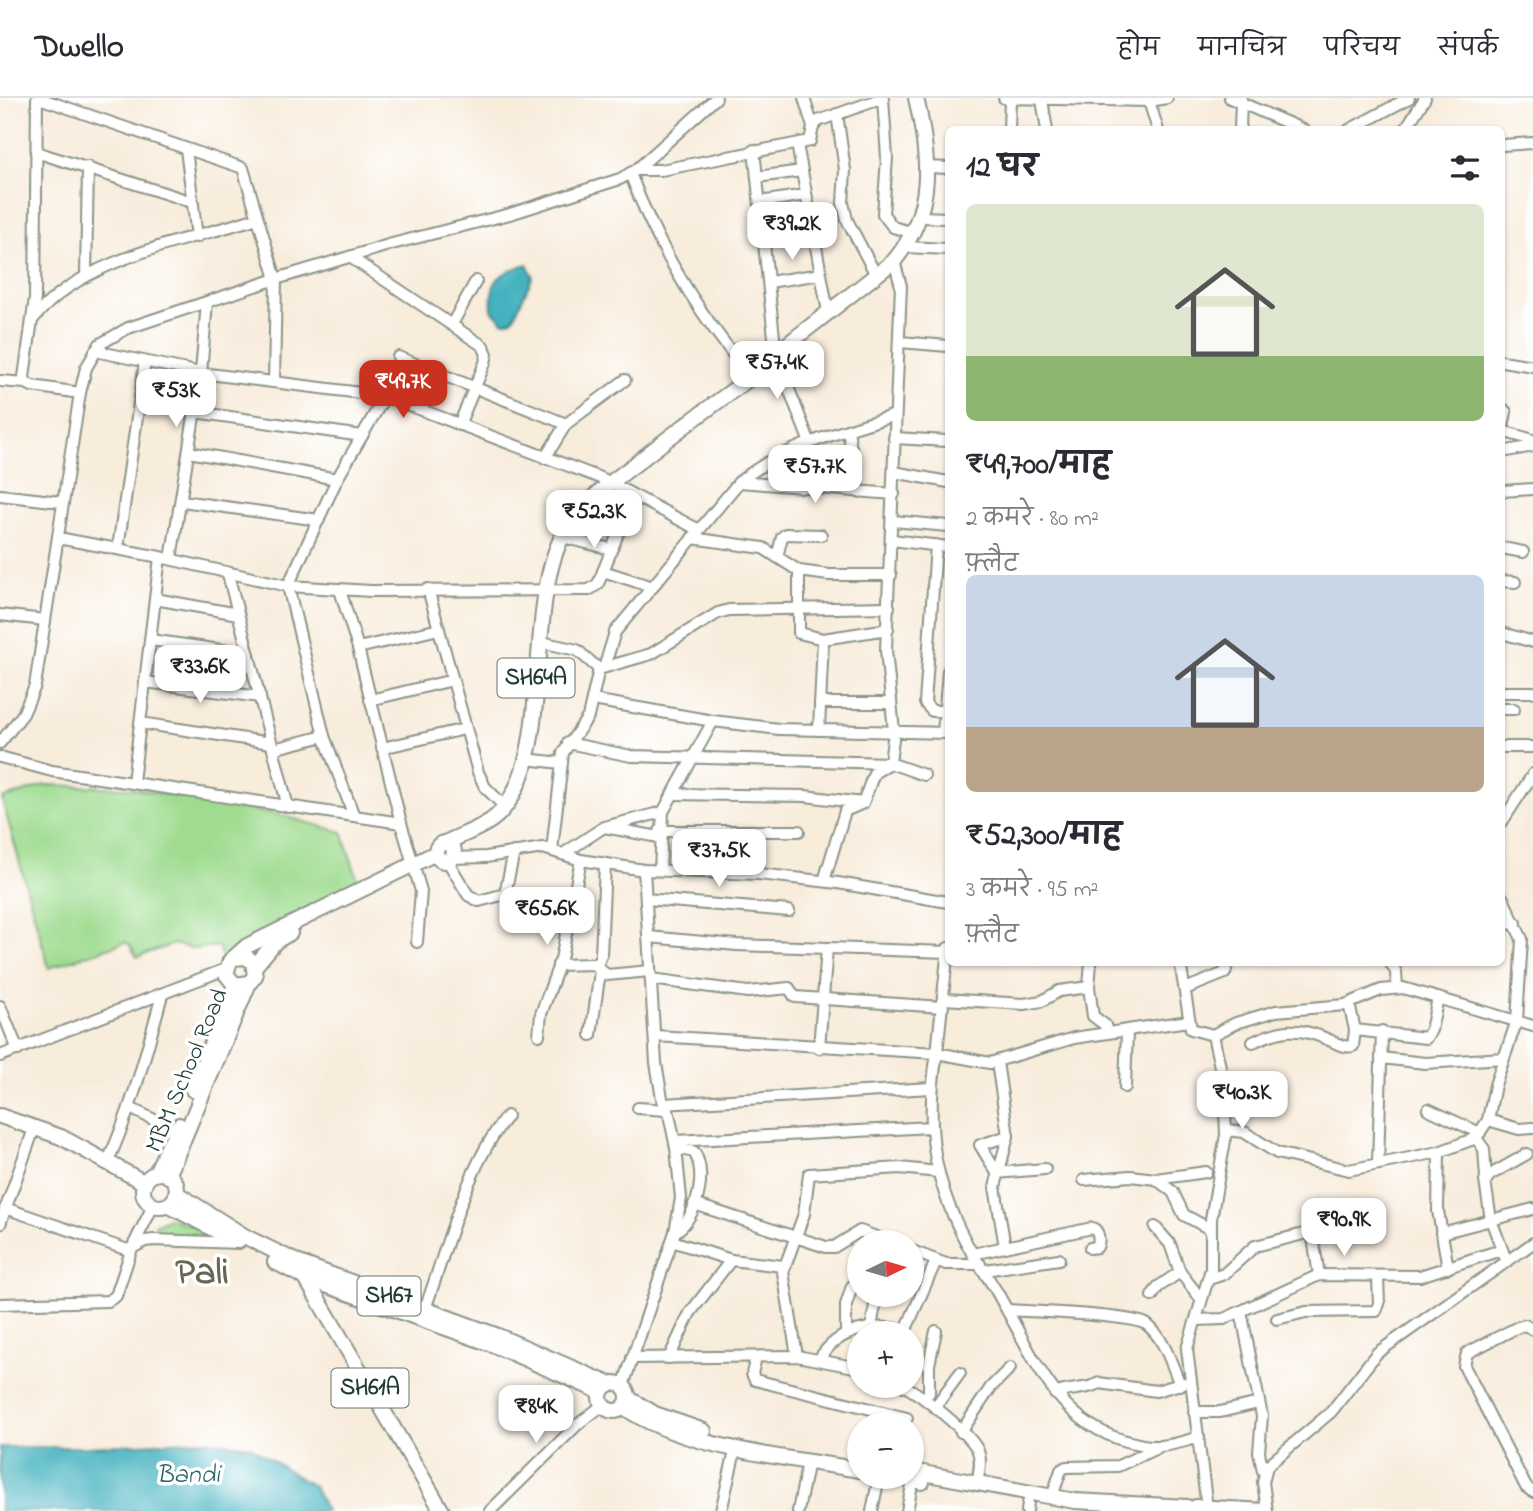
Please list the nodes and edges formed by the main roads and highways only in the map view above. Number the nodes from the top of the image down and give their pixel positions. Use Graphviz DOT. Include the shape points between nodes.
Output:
graph roads {
  1 [pos="909,98"];
  2 [pos="916,98"];
  3 [pos="909,238"];
  4 [pos="761,365"];
  5 [pos="604,484"];
  6 [pos="413,869"];
  7 [pos="230,964"];
  8 [pos="255,966"];
  9 [pos="242,984"];
  10 [pos="0,1116"];
  11 [pos="156,1178"];
  12 [pos="166,1201"];
  13 [pos="299,1263"];
  14 [pos="306,1278"];
  15 [pos="615,1395"];
  16 [pos="847,1459"];
  17 [pos="847,1468"];
  18 [pos="924,1478"];
  19 [pos="924,1480"];
  20 [pos="1027,1507"];
  21 [pos="1195,1509"];
  22 [pos="442,1511"];
  23 [pos="1089,1511"];
  24 [pos="1266,1511"];
  1 -- 3 [label="main road, SH64A" via="918,132 921,174"];
  2 -- 3 [label="main road, SH64A" via="928,167 921,217"];
  3 -- 4 [label="main road, SH64A" via="894,261"];
  4 -- 5 [label="main road, SH64A" via="750,378"];
  4 -- 5 [label="main road, SH64A" via="746,370 663,430"];
  5 -- 6 [label="main road, SH64A" via="562,537 551,562 526,759 505,807 445,855"];
  6 -- 7 [label="main road" via="252,943"];
  6 -- 8 [label="main road" via="286,934"];
  7 -- 8 [label="main road" via="246,957"];
  7 -- 9 [label="main road" via="228,979"];
  8 -- 9 [label="main road" via="255,976"];
  9 -- 11 [label="main road, MBM School Road" via="181,1133"];
  10 -- 11 [label="main road" via="35,1126"];
  11 -- 12 [label="main road" via="175,1183"];
  11 -- 12 [label="main road" via="144,1196"];
  12 -- 13 [label="main road, SH67"];
  12 -- 14 [label="main road, SH67"];
  13 -- 14 [label="main road, SH61A"];
  13 -- 15 [label="main road, SH67" via="520,1345"];
  14 -- 15 [label="main road, SH67" via="494,1345"];
  14 -- 22 [label="main road, SH61A"];
  15 -- 16 [label="main road, SH67" via="696,1429"];
  15 -- 17 [label="main road, SH67" via="648,1422 682,1435"];
  18 -- 21 [label="main road" via="1052,1497"];
  19 -- 20 [label="main road"];
  20 -- 23 [label="main road"];
  21 -- 24 [label="main road"];
}
